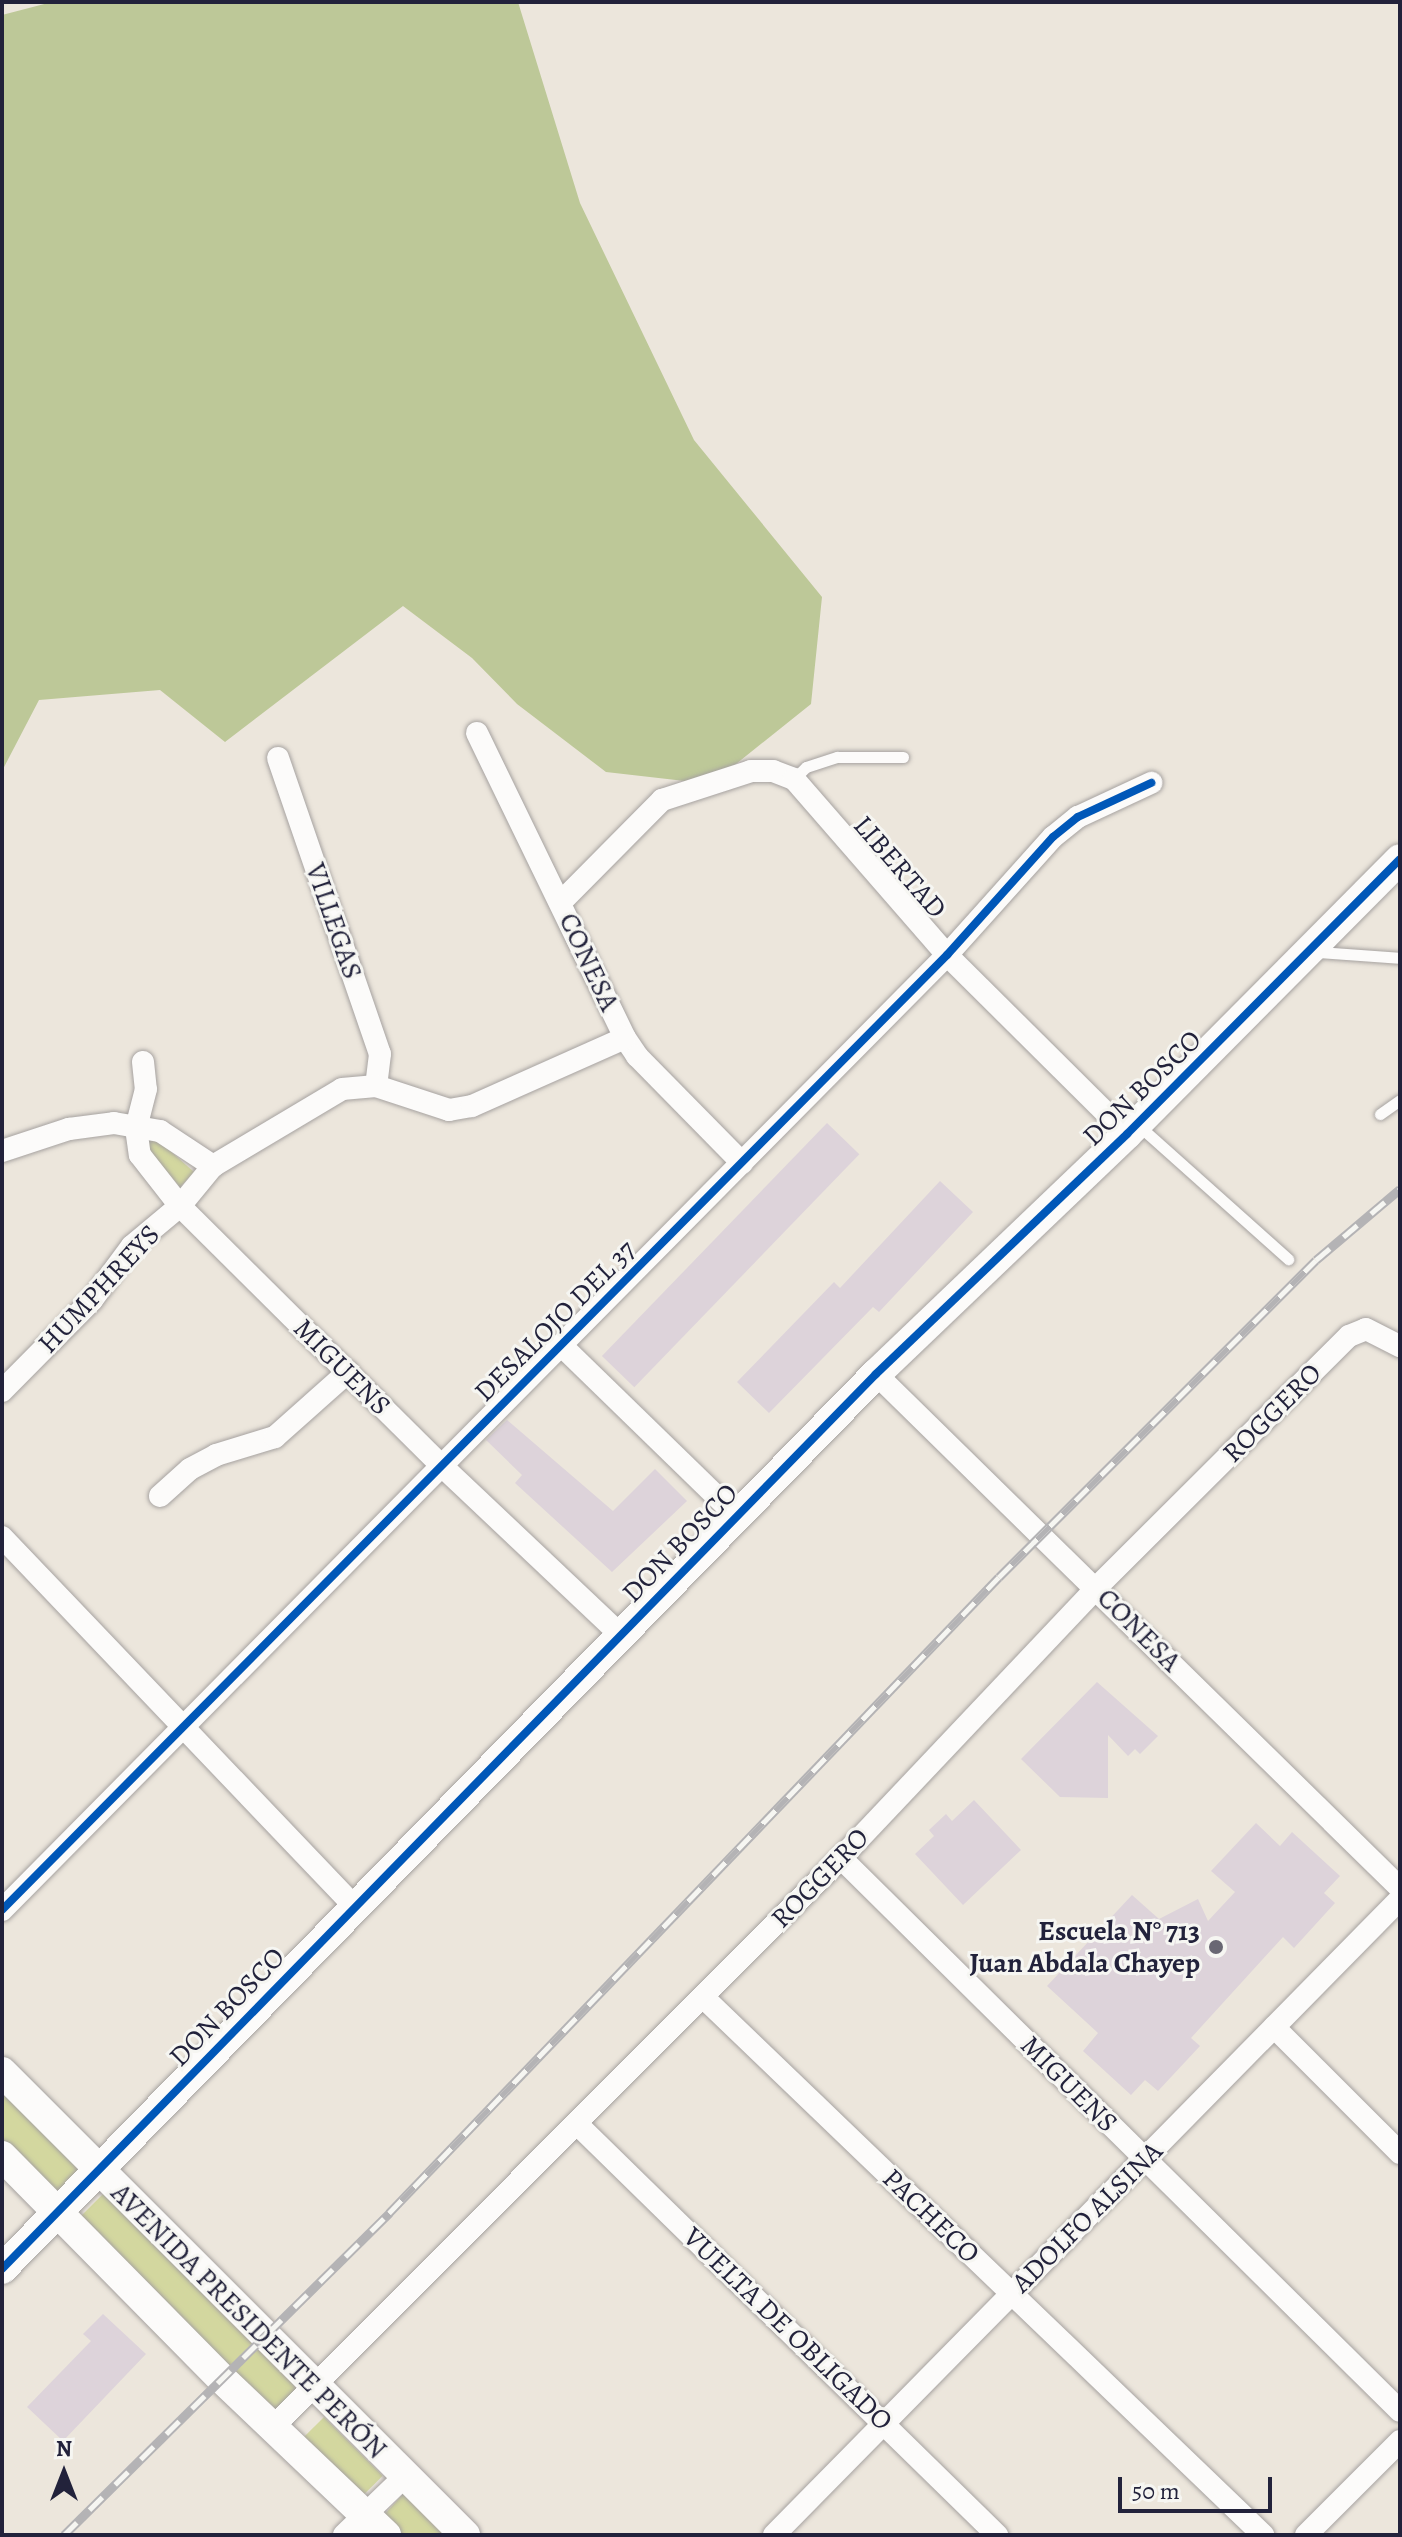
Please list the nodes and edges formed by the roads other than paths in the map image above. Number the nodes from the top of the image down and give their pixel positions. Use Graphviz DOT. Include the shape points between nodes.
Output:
graph roads {
  1 [pos="477,733"];
  2 [pos="903,757"];
  3 [pos="278,758"];
  4 [pos="794,779"];
  5 [pos="1151,783"];
  6 [pos="1400,859"];
  7 [pos="561,902"];
  8 [pos="1312,952"];
  9 [pos="947,955"];
  10 [pos="1400,958"];
  11 [pos="625,1038"];
  12 [pos="143,1062"];
  13 [pos="376,1086"];
  14 [pos="1400,1100"];
  15 [pos="1380,1114"];
  16 [pos="136,1128"];
  17 [pos="1132,1129"];
  18 [pos="2,1151"];
  19 [pos="742,1163"];
  20 [pos="213,1166"];
  21 [pos="180,1206"];
  22 [pos="1288,1259"];
  23 [pos="562,1346"];
  24 [pos="1400,1346"];
  25 [pos="348,1372"];
  26 [pos="876,1374"];
  27 [pos="2,1391"];
  28 [pos="442,1466"];
  29 [pos="160,1496"];
  30 [pos="737,1516"];
  31 [pos="2,1537"];
  32 [pos="1096,1588"];
  33 [pos="621,1635"];
  34 [pos="182,1723"];
  35 [pos="841,1858"];
  36 [pos="1400,1888"];
  37 [pos="1400,1899"];
  38 [pos="354,1906"];
  39 [pos="2,1910"];
  40 [pos="703,1997"];
  41 [pos="1274,2027"];
  42 [pos="2,2072"];
  43 [pos="577,2124"];
  44 [pos="1400,2153"];
  45 [pos="2,2156"];
  46 [pos="1146,2159"];
  47 [pos="99,2172"];
  48 [pos="57,2212"];
  49 [pos="2,2269"];
  50 [pos="1012,2293"];
  51 [pos="316,2387"];
  52 [pos="1400,2411"];
  53 [pos="884,2423"];
  54 [pos="273,2427"];
  55 [pos="1400,2441"];
  56 [pos="405,2476"];
  57 [pos="365,2528"];
  58 [pos="465,2535"];
  59 [pos="774,2535"];
  60 [pos="997,2535"];
  61 [pos="1263,2535"];
  62 [pos="1306,2535"];
  1 -- 7 [label="street, CONESA"];
  2 -- 4 [label="lane" via="837,757 806,767"];
  3 -- 13 [label="street, VILLEGAS" via="380,1054"];
  4 -- 7 [label="street, LIBERTAD" via="773,771 751,771 662,800"];
  4 -- 9 [label="street, LIBERTAD"];
  5 -- 9 [label="street, DESALOJO DEL 37" via="1078,817 1053,837"];
  6 -- 8 [label="street, DON BOSCO"];
  7 -- 11 [label="street, CONESA"];
  8 -- 10 [label="lane"];
  8 -- 17 [label="street, DON BOSCO"];
  9 -- 17 [label="street, LIBERTAD"];
  9 -- 19 [label="street, DESALOJO DEL 37"];
  11 -- 13 [label="street, HUMPHREYS" via="472,1106 449,1110"];
  11 -- 19 [label="street, CONESA"];
  12 -- 16 [label="street" via="146,1089"];
  13 -- 20 [label="street, HUMPHREYS" via="342,1089"];
  14 -- 15 [label="lane"];
  16 -- 18 [label="street" via="114,1123 69,1129"];
  16 -- 20 [label="street" via="160,1131"];
  16 -- 21 [label="street, MIGUENS" via="140,1155"];
  17 -- 22 [label="lane"];
  17 -- 26 [label="street, DON BOSCO"];
  19 -- 23 [label="street, DESALOJO DEL 37"];
  20 -- 21 [label="street, HUMPHREYS"];
  21 -- 25 [label="street, MIGUENS"];
  21 -- 27 [label="street, HUMPHREYS" via="132,1246 92,1300"];
  23 -- 28 [label="street, DESALOJO DEL 37"];
  23 -- 30 [label="street"];
  24 -- 32 [label="street, ROGGERO" via="1366,1329 1349,1336"];
  25 -- 28 [label="street, MIGUENS"];
  25 -- 29 [label="street" via="275,1437 216,1455 190,1469"];
  26 -- 30 [label="street, DON BOSCO"];
  26 -- 32 [label="street, CONESA"];
  28 -- 33 [label="street, MIGUENS"];
  28 -- 34 [label="street, DESALOJO DEL 37"];
  30 -- 33 [label="street, DON BOSCO"];
  31 -- 34 [label="street"];
  32 -- 35 [label="street, ROGGERO"];
  32 -- 36 [label="street, CONESA"];
  33 -- 38 [label="street, DON BOSCO"];
  34 -- 38 [label="street"];
  34 -- 39 [label="street, DESALOJO DEL 37"];
  35 -- 40 [label="street, ROGGERO"];
  35 -- 46 [label="street, MIGUENS"];
  37 -- 41 [label="street, ADOLFO ALSINA"];
  38 -- 47 [label="street, DON BOSCO"];
  40 -- 43 [label="street, ROGGERO"];
  40 -- 50 [label="street, PACHECO"];
  41 -- 44 [label="street"];
  41 -- 46 [label="street, ADOLFO ALSINA"];
  42 -- 47 [label="street, AVENIDA PRESIDENTE PERÓN"];
  43 -- 51 [label="street, ROGGERO"];
  43 -- 53 [label="street, VUELTA DE OBLIGADO"];
  45 -- 48 [label="street, AVENIDA PRESIDENTE PERÓN"];
  46 -- 50 [label="street, ADOLFO ALSINA"];
  46 -- 52 [label="street, MIGUENS"];
  47 -- 48 [label="street, DON BOSCO"];
  47 -- 51 [label="street, AVENIDA PRESIDENTE PERÓN"];
  48 -- 49 [label="street, DON BOSCO"];
  48 -- 54 [label="street, AVENIDA PRESIDENTE PERÓN"];
  50 -- 53 [label="street, ADOLFO ALSINA"];
  50 -- 61 [label="street, PACHECO"];
  51 -- 54 [label="street, ROGGERO"];
  51 -- 56 [label="street, AVENIDA PRESIDENTE PERÓN"];
  53 -- 59 [label="street, ADOLFO ALSINA"];
  53 -- 60 [label="street, VUELTA DE OBLIGADO"];
  54 -- 57 [label="street, AVENIDA PRESIDENTE PERÓN"];
  55 -- 62 [label="street"];
  56 -- 57 [label="street"];
  56 -- 58 [label="street, AVENIDA PRESIDENTE PERÓN"];
}
